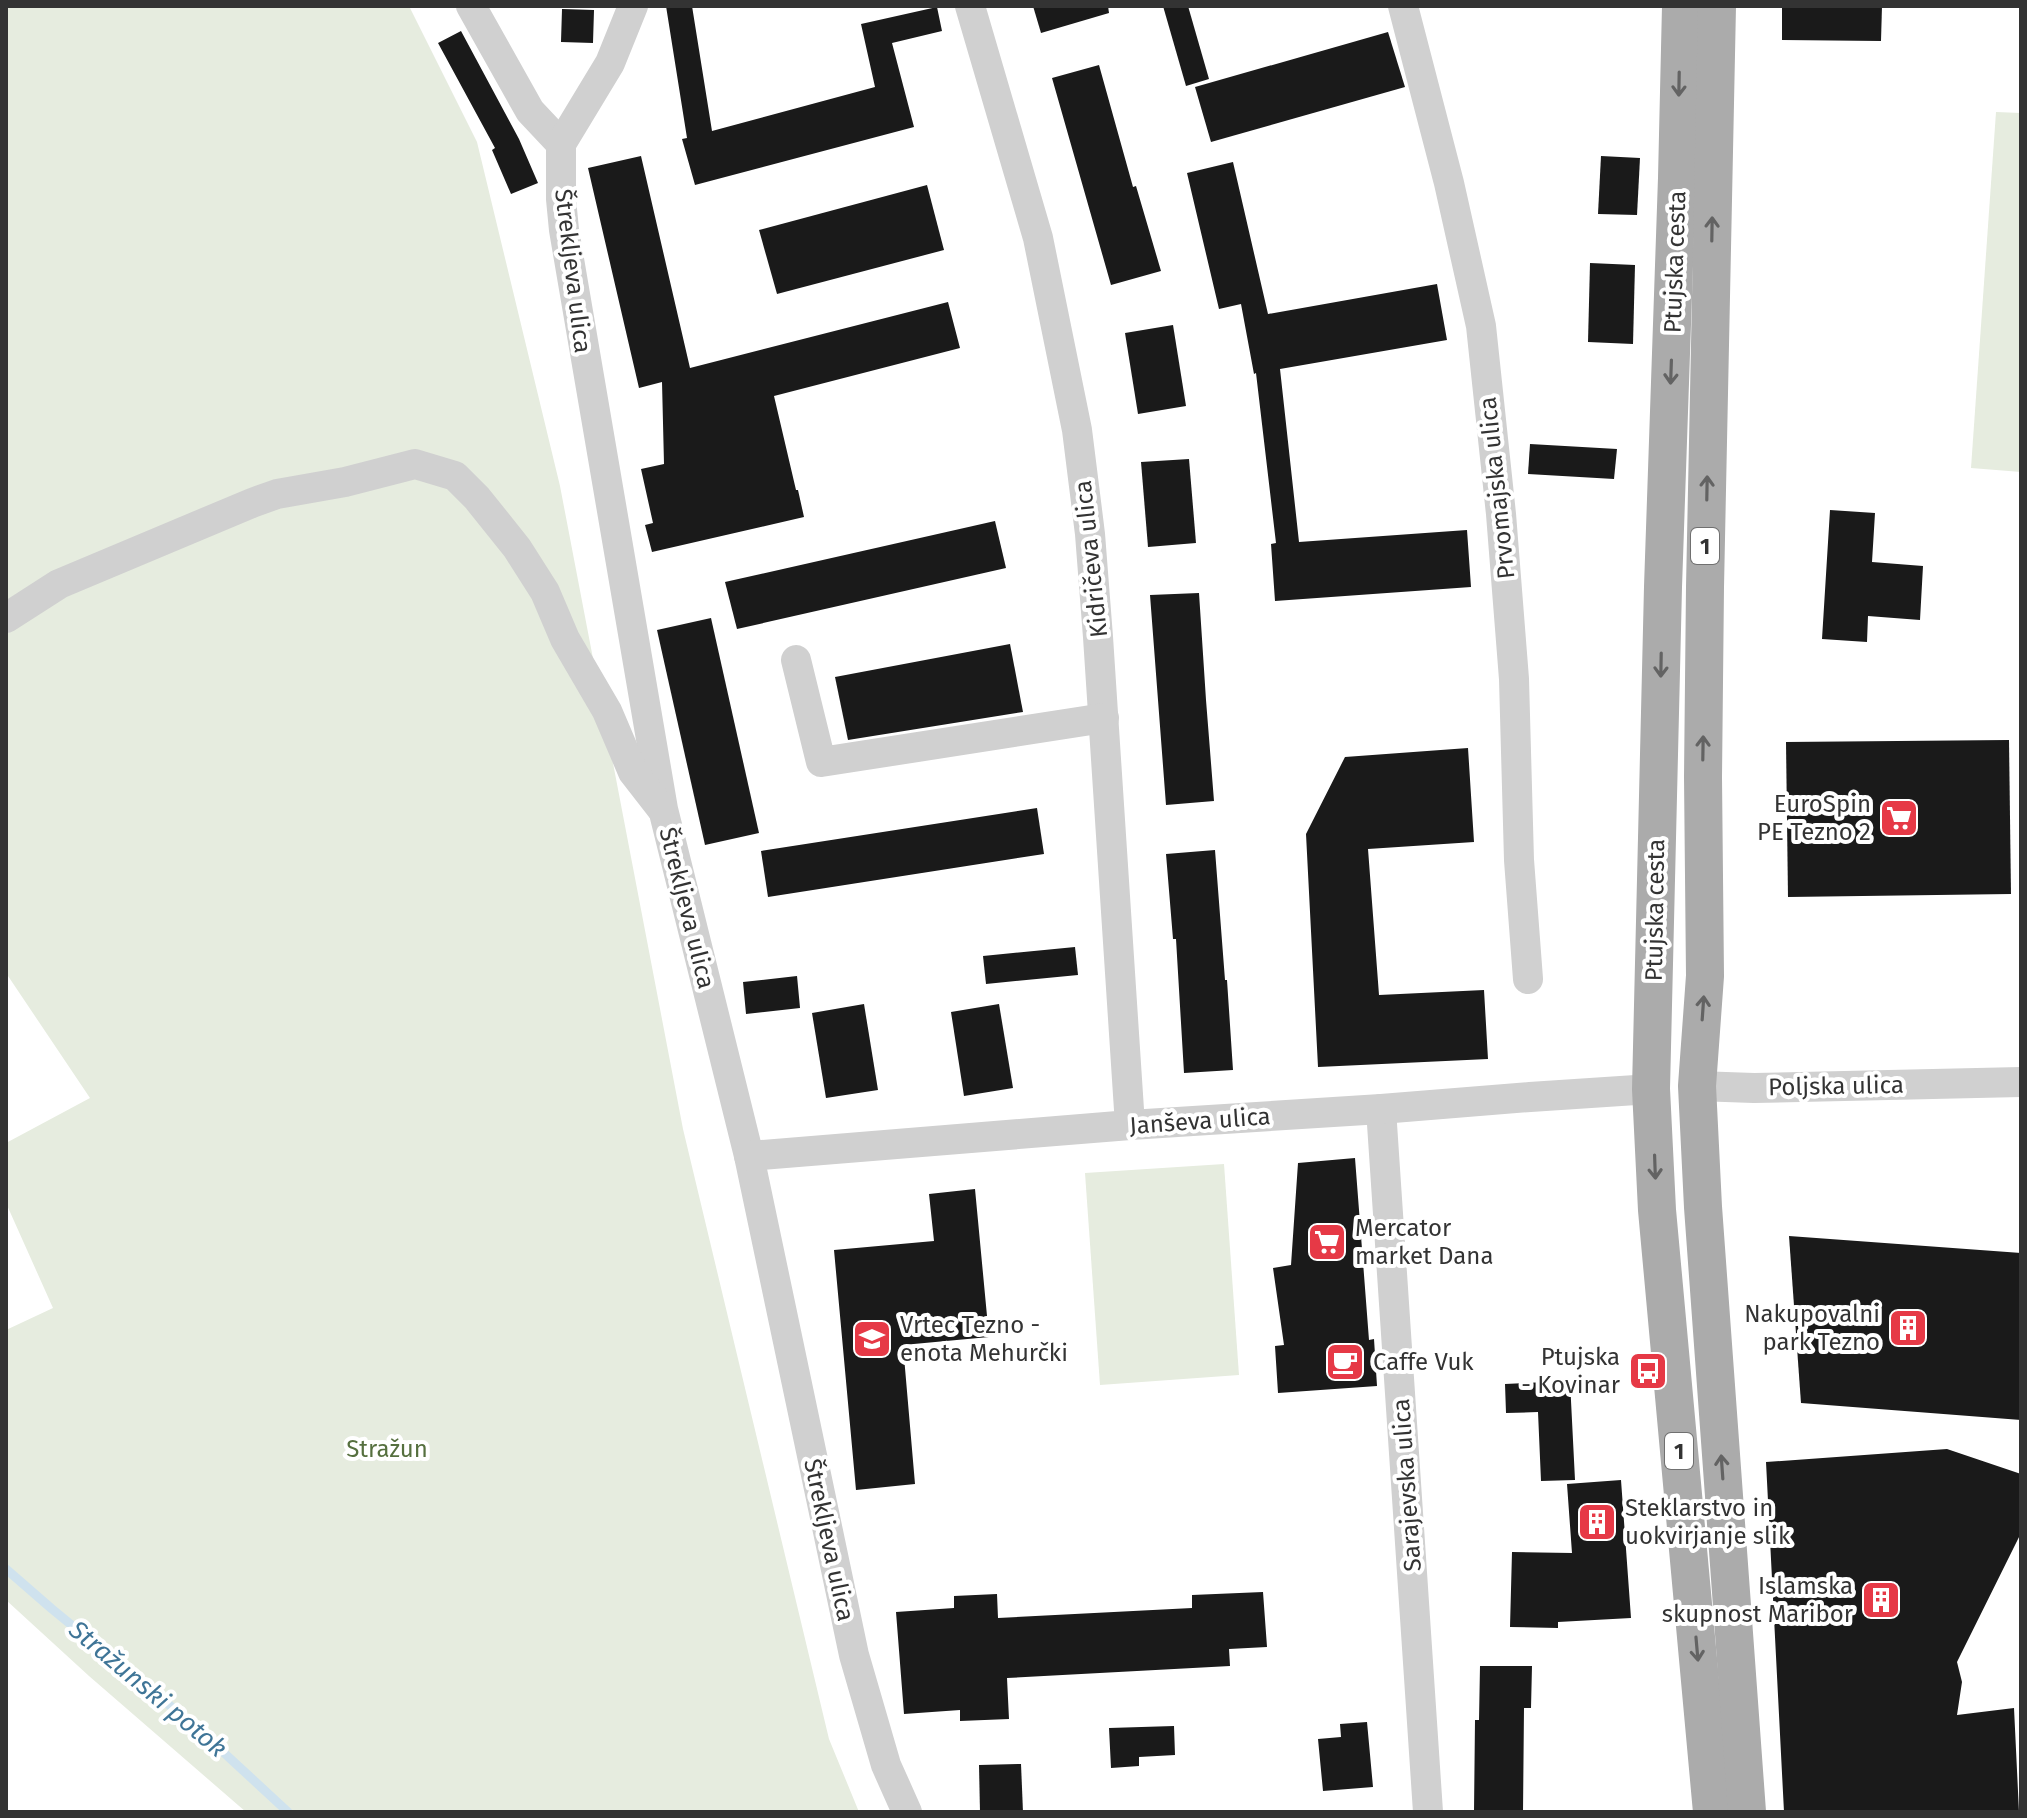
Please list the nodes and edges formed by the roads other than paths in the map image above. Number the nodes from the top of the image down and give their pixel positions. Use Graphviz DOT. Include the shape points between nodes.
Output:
graph roads {
  1 [pos="471,6"];
  2 [pos="633,6"];
  3 [pos="970,6"];
  4 [pos="1403,6"];
  5 [pos="1681,6"];
  6 [pos="1717,6"];
  7 [pos="561,144"];
  8 [pos="6,618"];
  9 [pos="796,660"];
  10 [pos="1104,718"];
  11 [pos="663,809"];
  12 [pos="1528,979"];
  13 [pos="2021,1082"];
  14 [pos="1697,1086"];
  15 [pos="1651,1089"];
  16 [pos="1381,1109"];
  17 [pos="1130,1125"];
  18 [pos="749,1156"];
  19 [pos="907,1812"];
  20 [pos="1428,1812"];
  21 [pos="1712,1812"];
  22 [pos="1747,1812"];
  1 -- 7 [label="street" via="530,111"];
  2 -- 7 [label="street" via="610,63"];
  3 -- 10 [label="street, Kidričeva ulica" via="1038,238 1077,430"];
  4 -- 12 [label="street, Prvomajska ulica" via="1481,326 1514,679"];
  5 -- 15 [label="main road, Ptujska cesta / 1, one-way"];
  14 -- 6 [label="main road, Ptujska cesta / 1, one-way" via="1705,976 1704,603"];
  7 -- 11 [label="street, Štrekljeva ulica" via="564,230"];
  8 -- 11 [label="street" via="59,584 252,503 415,464 455,476 517,548 607,711 633,772"];
  9 -- 10 [label="street" via="821,762"];
  10 -- 17 [label="street, Kidričeva ulica"];
  11 -- 18 [label="street, Štrekljeva ulica"];
  13 -- 14 [label="street, Poljska ulica"];
  14 -- 15 [label="main road, Poljska ulica"];
  22 -- 14 [label="main road, Ptujska cesta / 1, one-way"];
  15 -- 16 [label="street, Janševa ulica"];
  15 -- 21 [label="main road, Ptujska cesta / 1, one-way" via="1657,1210"];
  16 -- 17 [label="street, Janševa ulica"];
  16 -- 20 [label="street, Sarajevska ulica"];
  17 -- 18 [label="street, Janševa ulica"];
  18 -- 19 [label="street, Štrekljeva ulica" via="854,1655 886,1765"];
}
